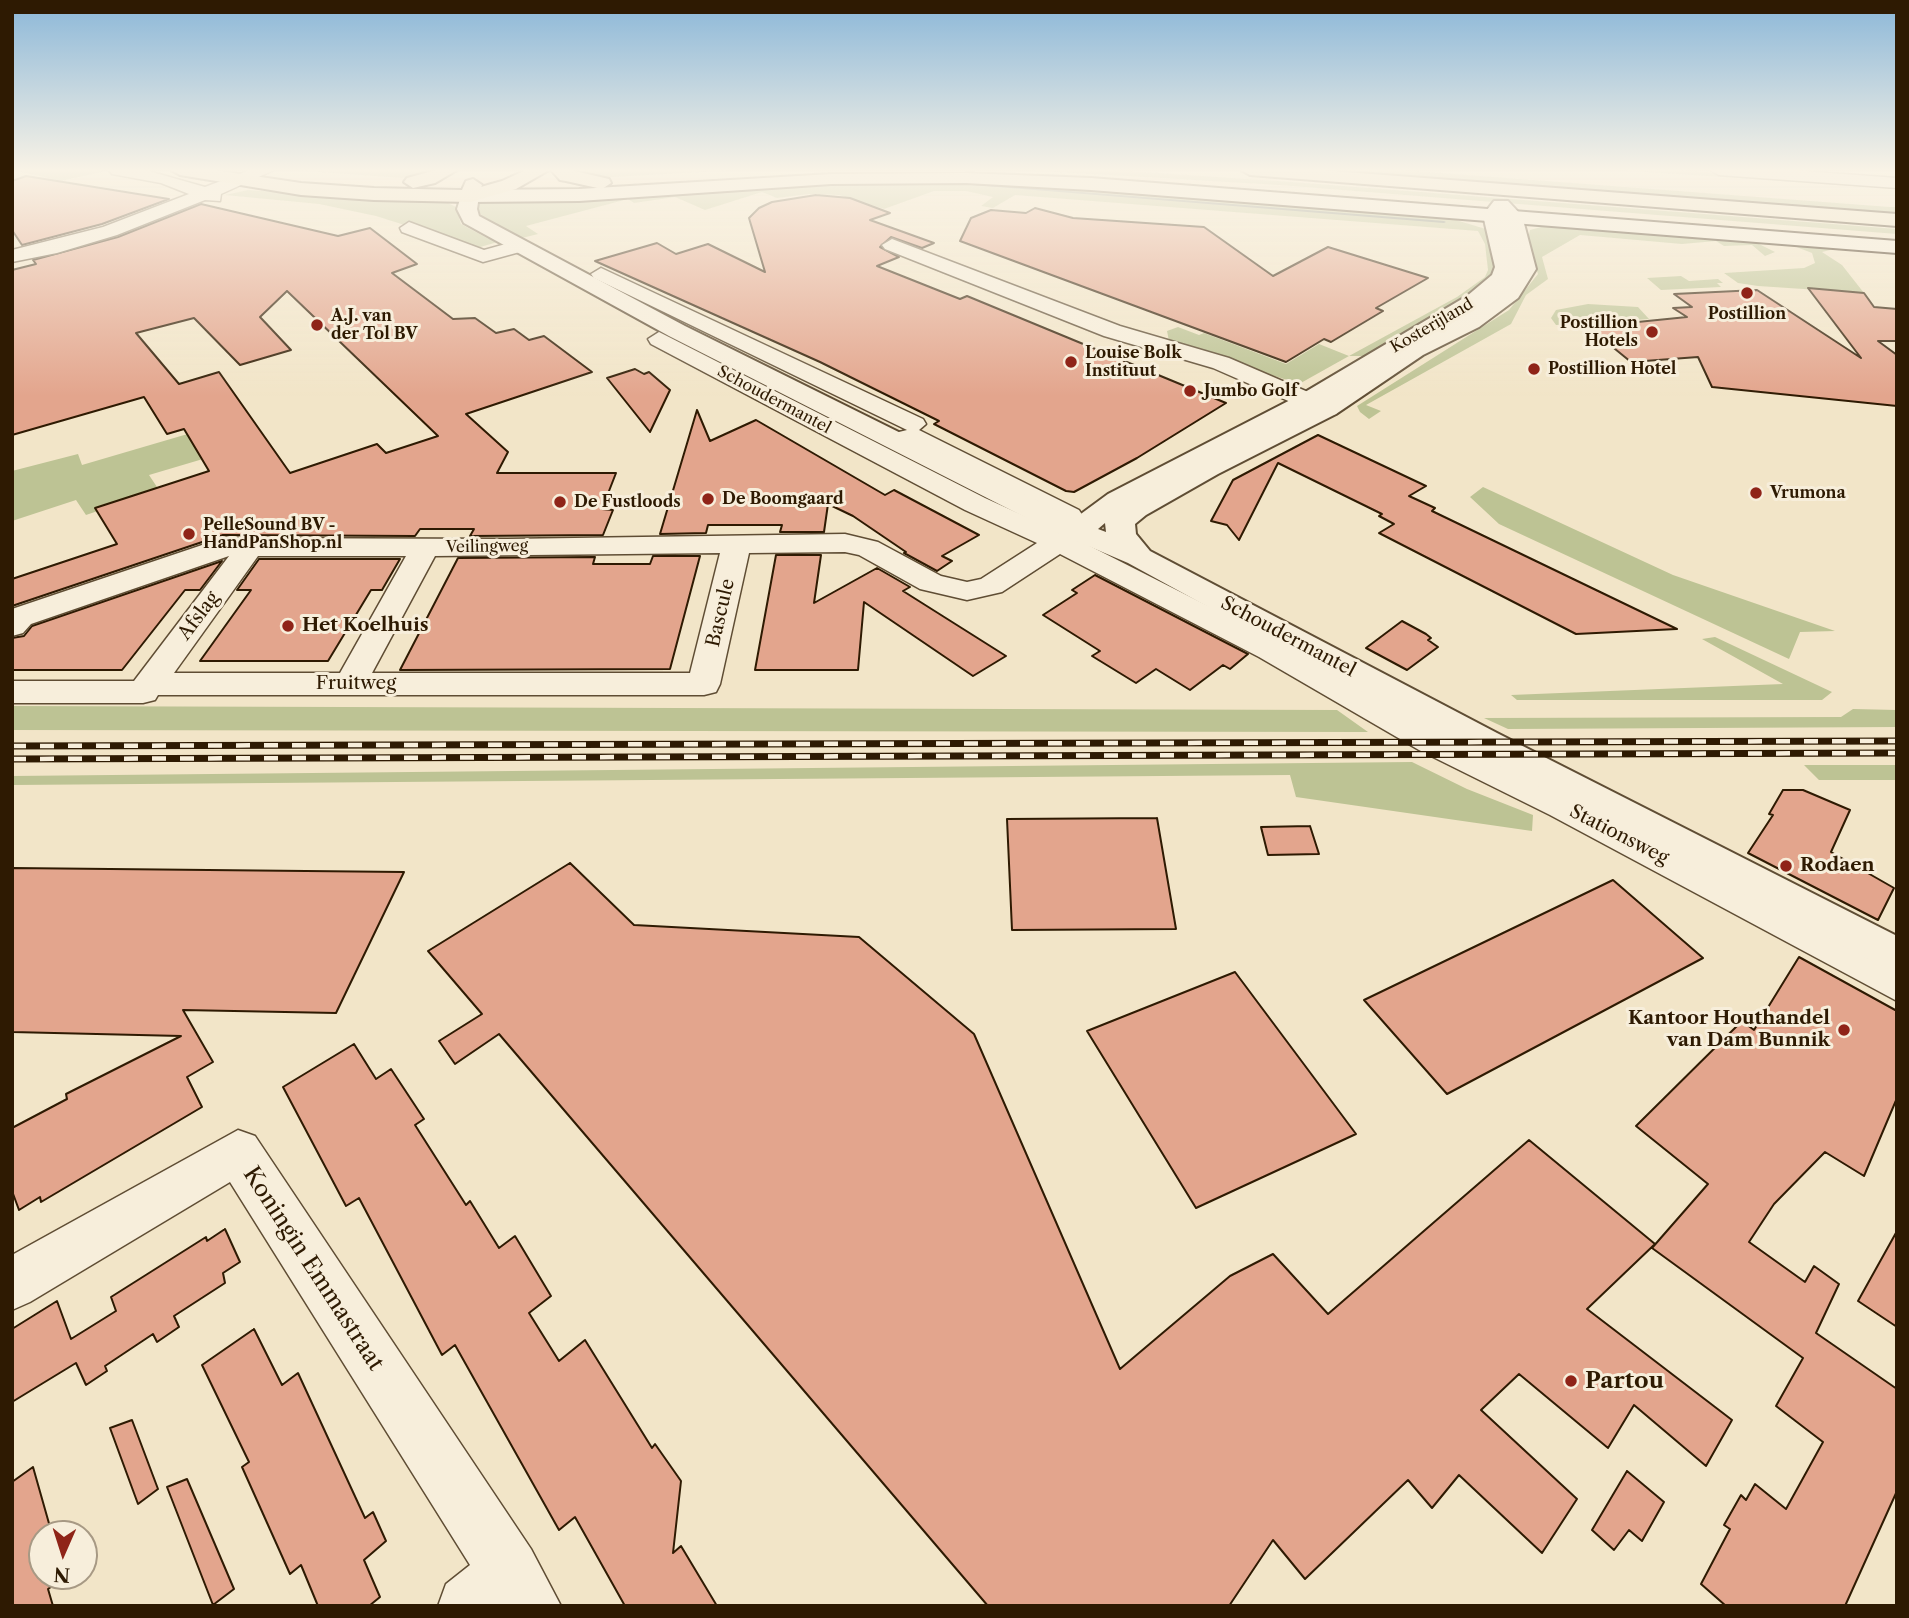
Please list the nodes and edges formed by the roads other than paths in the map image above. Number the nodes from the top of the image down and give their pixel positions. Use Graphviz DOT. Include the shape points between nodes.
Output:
graph roads {
  1 [pos="62,246"];
  2 [pos="455,246"];
  3 [pos="520,246"];
  4 [pos="892,246"];
  5 [pos="1504,246"];
  6 [pos="12,256"];
  7 [pos="601,274"];
  8 [pos="677,331"];
  9 [pos="766,353"];
  10 [pos="740,364"];
  11 [pos="1318,405"];
  12 [pos="905,432"];
  13 [pos="1119,522"];
  14 [pos="1067,537"];
  15 [pos="737,543"];
  16 [pos="250,547"];
  17 [pos="425,548"];
  18 [pos="1139,557"];
  19 [pos="12,626"];
  20 [pos="149,684"];
  21 [pos="351,684"];
  22 [pos="704,684"];
  23 [pos="12,692"];
  24 [pos="1443,748"];
  25 [pos="1496,748"];
  26 [pos="1798,917"];
  27 [pos="1897,956"];
  28 [pos="1897,983"];
  29 [pos="12,1284"];
  30 [pos="503,1594"];
  1 -- 6 [label="street"];
  2 -- 3 [label="street" via="483,256"];
  3 -- 8 [label="main road, Schoudermantel"];
  4 -- 11 [label="street" via="1112,331 1221,363"];
  5 -- 11 [label="main road, Kosterijland" via="1506,267 1496,284 1400,343"];
  7 -- 9 [label="street, Schoudermantel"];
  8 -- 10 [label="main road, Schoudermantel"];
  8 -- 14 [label="street, Schoudermantel" via="659,339"];
  9 -- 10 [label="street, Schoudermantel"];
  9 -- 12 [label="street, Schoudermantel"];
  10 -- 12 [label="main road, Schoudermantel"];
  11 -- 13 [label="main road, Kosterijland"];
  11 -- 14 [label="main road, Kosterijland" via="1118,500"];
  12 -- 14 [label="street, Schoudermantel" via="1069,516"];
  13 -- 14 [label="main road, Kosterijland"];
  13 -- 18 [label="main road" via="1121,535"];
  14 -- 15 [label="street, Veilingweg" via="990,586 967,591 931,583 857,544"];
  14 -- 18 [label="main road, Schoudermantel"];
  14 -- 24 [label="street, Schoudermantel" via="1087,556 1270,650"];
  15 -- 17 [label="street, Veilingweg"];
  15 -- 22 [label="street, Bascule"];
  16 -- 17 [label="street, Veilingweg"];
  16 -- 19 [label="street, Veilingweg" via="223,547 20,617"];
  16 -- 20 [label="street, Afslag"];
  17 -- 21 [label="street"];
  18 -- 25 [label="main road, Schoudermantel"];
  20 -- 21 [label="street, Fruitweg"];
  20 -- 23 [label="street, Fruitweg" via="143,692"];
  21 -- 22 [label="street, Fruitweg"];
  24 -- 26 [label="street, Stationsweg"];
  25 -- 26 [label="main road, Stationsweg"];
  26 -- 27 [label="main road, Stationsweg"];
  26 -- 28 [label="street, Stationsweg"];
  29 -- 30 [label="street, Koningin Emmastraat" via="238,1152"];
}
